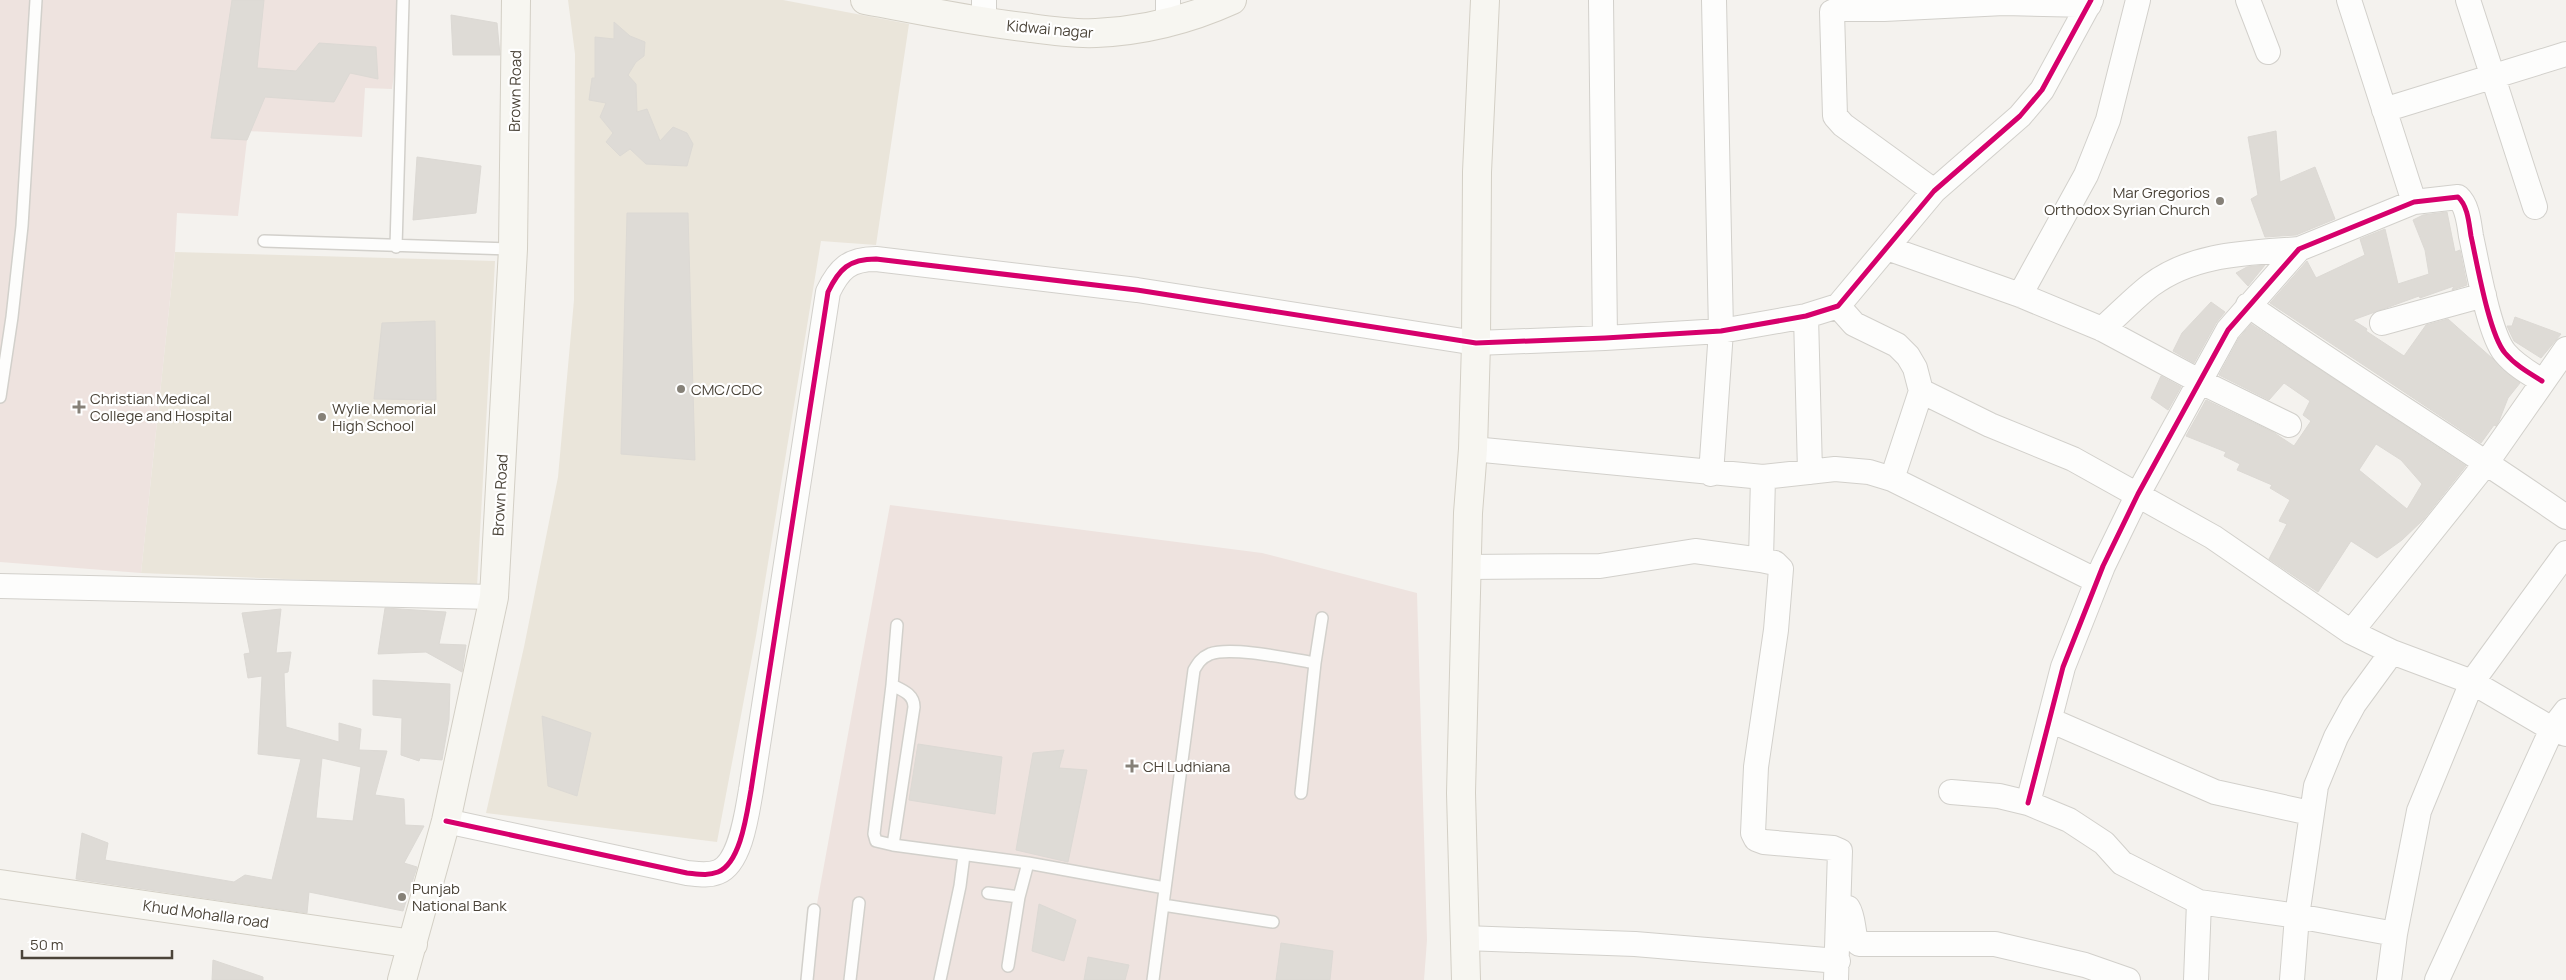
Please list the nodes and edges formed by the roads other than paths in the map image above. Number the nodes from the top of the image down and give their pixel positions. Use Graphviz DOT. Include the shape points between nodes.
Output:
graph roads {
  1 [pos="36,0"];
  2 [pos="403,0"];
  3 [pos="516,0"];
  4 [pos="865,0"];
  5 [pos="1232,0"];
  6 [pos="1485,0"];
  7 [pos="1602,0"];
  8 [pos="1714,0"];
  9 [pos="2138,0"];
  10 [pos="2248,0"];
  11 [pos="2349,0"];
  12 [pos="2468,0"];
  13 [pos="2090,2"];
  14 [pos="1883,5"];
  15 [pos="984,11"];
  16 [pos="1168,11"];
  17 [pos="2268,52"];
  18 [pos="2566,54"];
  19 [pos="2493,77"];
  20 [pos="2384,110"];
  21 [pos="1934,191"];
  22 [pos="2414,202"];
  23 [pos="2535,207"];
  24 [pos="264,241"];
  25 [pos="396,247"];
  26 [pos="1887,248"];
  27 [pos="513,249"];
  28 [pos="2299,249"];
  29 [pos="2020,295"];
  30 [pos="2484,295"];
  31 [pos="2248,305"];
  32 [pos="1838,306"];
  33 [pos="1806,316"];
  34 [pos="2382,323"];
  35 [pos="2102,329"];
  36 [pos="1721,331"];
  37 [pos="1605,338"];
  38 [pos="1476,343"];
  39 [pos="2566,349"];
  40 [pos="2199,381"];
  41 [pos="2542,381"];
  42 [pos="1921,391"];
  43 [pos="0,397"];
  44 [pos="2289,425"];
  45 [pos="1473,449"];
  46 [pos="2487,462"];
  47 [pos="1810,472"];
  48 [pos="1711,474"];
  49 [pos="1763,477"];
  50 [pos="1892,479"];
  51 [pos="2138,494"];
  52 [pos="2566,517"];
  53 [pos="2566,553"];
  54 [pos="1761,560"];
  55 [pos="1466,567"];
  56 [pos="2097,581"];
  57 [pos="0,586"];
  58 [pos="494,597"];
  59 [pos="1322,618"];
  60 [pos="897,624"];
  61 [pos="2351,632"];
  62 [pos="2392,652"];
  63 [pos="1315,663"];
  64 [pos="2472,682"];
  65 [pos="892,684"];
  66 [pos="2050,720"];
  67 [pos="2561,725"];
  68 [pos="1951,792"];
  69 [pos="1301,793"];
  70 [pos="2028,803"];
  71 [pos="2310,813"];
  72 [pos="446,821"];
  73 [pos="893,845"];
  74 [pos="964,855"];
  75 [pos="1028,863"];
  76 [pos="0,884"];
  77 [pos="1165,888"];
  78 [pos="988,893"];
  79 [pos="1019,897"];
  80 [pos="859,902"];
  81 [pos="2198,902"];
  82 [pos="1839,904"];
  83 [pos="1163,905"];
  84 [pos="814,910"];
  85 [pos="2297,916"];
  86 [pos="1273,922"];
  87 [pos="2395,934"];
  88 [pos="1464,938"];
  89 [pos="413,944"];
  90 [pos="1008,966"];
  91 [pos="1837,971"];
  92 [pos="402,980"];
  93 [pos="807,980"];
  94 [pos="850,980"];
  95 [pos="940,980"];
  96 [pos="1152,980"];
  97 [pos="1466,980"];
  98 [pos="2128,980"];
  99 [pos="2196,980"];
  100 [pos="2292,980"];
  101 [pos="2389,980"];
  102 [pos="2437,980"];
  1 -- 43 [label="lane" via="22,226"];
  2 -- 25 [label="lane"];
  3 -- 27 [label="street, Brown Road"];
  4 -- 15 [label="street, Kidwai nagar"];
  5 -- 16 [label="street, Kidwai nagar" via="1207,11"];
  6 -- 38 [label="street" via="1477,172"];
  7 -- 37 [label="street"];
  8 -- 36 [label="street"];
  9 -- 29 [label="street" via="2108,120 2075,197"];
  10 -- 17 [label="street"];
  11 -- 20 [label="street"];
  12 -- 19 [label="street"];
  13 -- 14 [label="street"];
  13 -- 21 [label="street" via="2036,97 2020,116"];
  14 -- 21 [label="street" via="1832,12 1835,116"];
  15 -- 16 [label="street, Kidwai nagar" via="1056,31 1097,33"];
  18 -- 19 [label="street"];
  19 -- 20 [label="street"];
  19 -- 23 [label="street"];
  20 -- 22 [label="street"];
  21 -- 26 [label="street"];
  22 -- 28 [label="street"];
  22 -- 30 [label="street" via="2455,197 2462,201"];
  24 -- 25 [label="lane"];
  25 -- 27 [label="lane"];
  26 -- 29 [label="street"];
  26 -- 32 [label="street"];
  27 -- 58 [label="street, Brown Road"];
  28 -- 31 [label="street"];
  28 -- 35 [label="street" via="2220,256 2178,268 2151,285"];
  29 -- 35 [label="street"];
  30 -- 34 [label="street"];
  30 -- 41 [label="street" via="2504,352"];
  31 -- 40 [label="street" via="2228,330"];
  31 -- 46 [label="street" via="2345,372"];
  32 -- 33 [label="street"];
  32 -- 42 [label="street" via="1854,324 1897,345 1908,356 1916,368"];
  33 -- 36 [label="street"];
  33 -- 47 [label="street"];
  35 -- 40 [label="street"];
  36 -- 37 [label="street"];
  36 -- 48 [label="street"];
  37 -- 38 [label="street"];
  38 -- 45 [label="street"];
  38 -- 72 [label="street" via="1137,290 876,259 862,259 850,264 841,270 828,292 751,790 734,860 715,874 687,873"];
  39 -- 41 [label="street"];
  40 -- 44 [label="street"];
  40 -- 51 [label="street"];
  41 -- 46 [label="street"];
  42 -- 50 [label="street"];
  42 -- 51 [label="street" via="1990,425 2073,459"];
  45 -- 48 [label="street"];
  45 -- 55 [label="street"];
  46 -- 52 [label="street"];
  46 -- 61 [label="street"];
  47 -- 49 [label="street"];
  47 -- 50 [label="street" via="1835,469 1869,472"];
  48 -- 49 [label="street"];
  49 -- 54 [label="street"];
  50 -- 56 [label="street"];
  51 -- 56 [label="street"];
  51 -- 61 [label="street" via="2213,537"];
  53 -- 64 [label="street"];
  54 -- 55 [label="street" via="1695,551 1600,566"];
  54 -- 82 [label="street" via="1775,563 1782,569 1756,767 1753,834 1764,842 1838,849"];
  55 -- 88 [label="street" via="1461,793"];
  56 -- 66 [label="street" via="2063,667"];
  57 -- 58 [label="street"];
  58 -- 72 [label="street, Brown Road"];
  59 -- 63 [label="lane"];
  60 -- 65 [label="lane"];
  61 -- 62 [label="street"];
  62 -- 64 [label="street"];
  62 -- 71 [label="street" via="2354,704 2336,738 2316,786"];
  63 -- 69 [label="lane"];
  63 -- 77 [label="lane" via="1232,652 1218,652 1199,661 1194,670"];
  64 -- 67 [label="street"];
  64 -- 87 [label="street" via="2419,811"];
  65 -- 73 [label="lane" via="914,700"];
  65 -- 73 [label="lane" via="874,834 876,841"];
  66 -- 70 [label="street"];
  66 -- 71 [label="street" via="2215,792"];
  67 -- 102 [label="street"];
  68 -- 70 [label="street" via="1999,796"];
  70 -- 81 [label="street" via="2069,820 2104,843 2122,863"];
  71 -- 85 [label="street"];
  72 -- 89 [label="street, Brown Road"];
  73 -- 74 [label="lane"];
  74 -- 75 [label="lane"];
  74 -- 95 [label="lane"];
  75 -- 77 [label="lane"];
  75 -- 79 [label="lane"];
  76 -- 89 [label="street, Khud Mohalla road"];
  77 -- 83 [label="lane"];
  78 -- 79 [label="lane"];
  79 -- 90 [label="lane"];
  80 -- 94 [label="lane"];
  81 -- 85 [label="street"];
  81 -- 99 [label="street"];
  82 -- 91 [label="street"];
  82 -- 98 [label="street" via="1846,907 1853,917 1855,938 1859,944 1995,944 2085,965"];
  83 -- 86 [label="lane"];
  83 -- 96 [label="lane"];
  84 -- 93 [label="lane"];
  85 -- 87 [label="street"];
  85 -- 100 [label="street"];
  87 -- 101 [label="street"];
  88 -- 91 [label="street" via="1635,944"];
  88 -- 97 [label="street"];
  89 -- 92 [label="street, Brown Road"];
}
